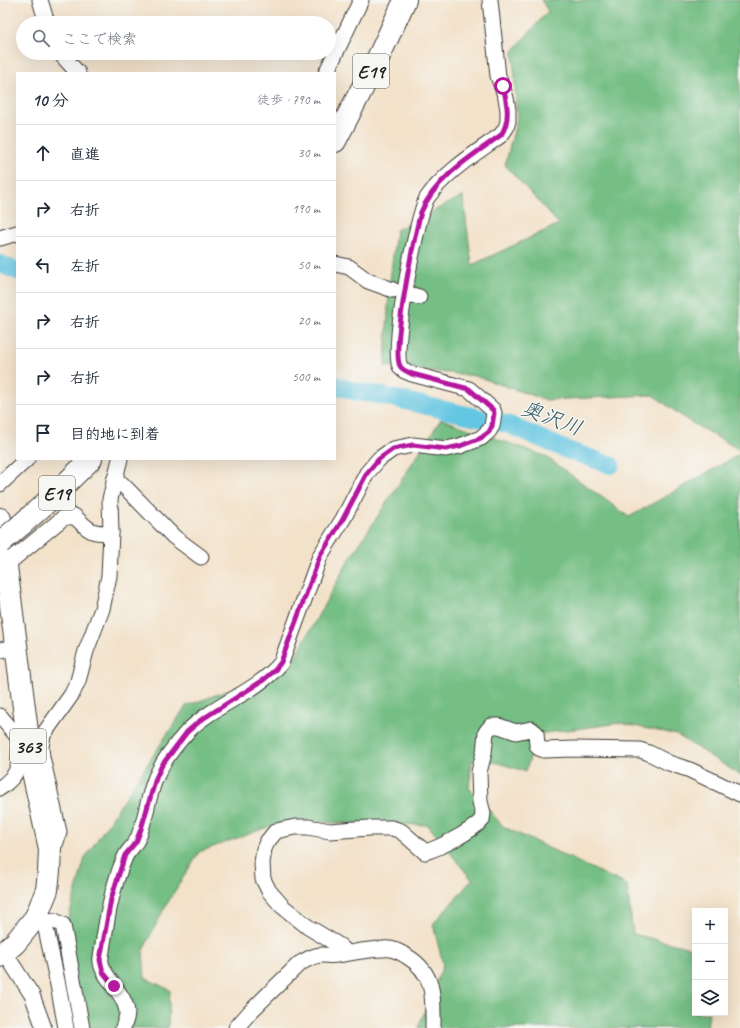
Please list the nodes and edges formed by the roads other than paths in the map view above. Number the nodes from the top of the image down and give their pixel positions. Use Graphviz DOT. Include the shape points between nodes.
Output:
graph roads {
  1 [pos="40,0"];
  2 [pos="361,0"];
  3 [pos="389,0"];
  4 [pos="405,0"];
  5 [pos="490,0"];
  6 [pos="45,16"];
  7 [pos="336,52"];
  8 [pos="66,60"];
  9 [pos="332,60"];
  10 [pos="77,72"];
  11 [pos="326,72"];
  12 [pos="336,109"];
  13 [pos="336,139"];
  14 [pos="16,233"];
  15 [pos="0,238"];
  16 [pos="336,264"];
  17 [pos="399,291"];
  18 [pos="419,297"];
  19 [pos="26,460"];
  20 [pos="69,460"];
  21 [pos="90,460"];
  22 [pos="120,460"];
  23 [pos="114,480"];
  24 [pos="0,484"];
  25 [pos="9,520"];
  26 [pos="111,532"];
  27 [pos="201,557"];
  28 [pos="2,559"];
  29 [pos="8,648"];
  30 [pos="0,716"];
  31 [pos="24,742"];
  32 [pos="0,788"];
  33 [pos="740,794"];
  34 [pos="50,849"];
  35 [pos="40,919"];
  36 [pos="347,953"];
  37 [pos="5,958"];
  38 [pos="44,1028"];
  39 [pos="66,1028"];
  40 [pos="82,1028"];
  41 [pos="123,1028"];
  42 [pos="236,1028"];
  43 [pos="433,1028"];
  1 -- 6 [label="street"];
  2 -- 7 [label="street"];
  3 -- 12 [label="highway, E19"];
  4 -- 13 [label="highway, E19"];
  5 -- 17 [label="street" via="498,76 508,110 506,128 501,135 440,183 426,200"];
  8 -- 10 [label="street"];
  9 -- 11 [label="street"];
  14 -- 15 [label="street"];
  16 -- 17 [label="street" via="349,267 368,282"];
  17 -- 18 [label="street"];
  17 -- 41 [label="street" via="400,366 412,374 469,389 493,410 492,426 481,438 460,446 446,449 413,445 393,449 379,459 367,473 320,556 281,662 262,681 201,720 187,732 162,765 136,842 125,855 120,869 111,899 100,960 103,972 122,998 126,1013"];
  19 -- 24 [label="street"];
  20 -- 25 [label="highway, E19"];
  21 -- 25 [label="highway, E19" via="48,502"];
  22 -- 23 [label="street"];
  23 -- 26 [label="street" via="110,499"];
  23 -- 27 [label="street" via="122,484 174,537"];
  25 -- 28 [label="highway, E19, bridge"];
  26 -- 28 [label="street" via="89,530 74,516 63,518"];
  26 -- 34 [label="street" via="108,576 102,609 78,681 72,694 43,735 42,757 59,832 56,842"];
  28 -- 29 [label="highway, 363"];
  29 -- 31 [label="highway, 363"];
  30 -- 31 [label="street"];
  31 -- 32 [label="street" via="19,765 12,779"];
  31 -- 34 [label="highway, 363"];
  33 -- 36 [label="street" via="640,750 544,750 537,745 536,733 532,729 516,732 491,726 486,732 484,753 478,772 482,820 435,850 425,852 401,831 392,828 330,831 295,827 276,831 267,842 262,863 269,891 282,906"];
  34 -- 35 [label="highway, 363" via="47,890"];
  35 -- 37 [label="highway, 363" via="15,943"];
  35 -- 39 [label="street" via="58,985"];
  35 -- 40 [label="street" via="64,925"];
  36 -- 42 [label="street" via="336,956 320,955 299,964"];
  36 -- 43 [label="street" via="384,948 398,951 411,959 428,977 433,1000"];
  37 -- 38 [label="street" via="32,995"];
}
